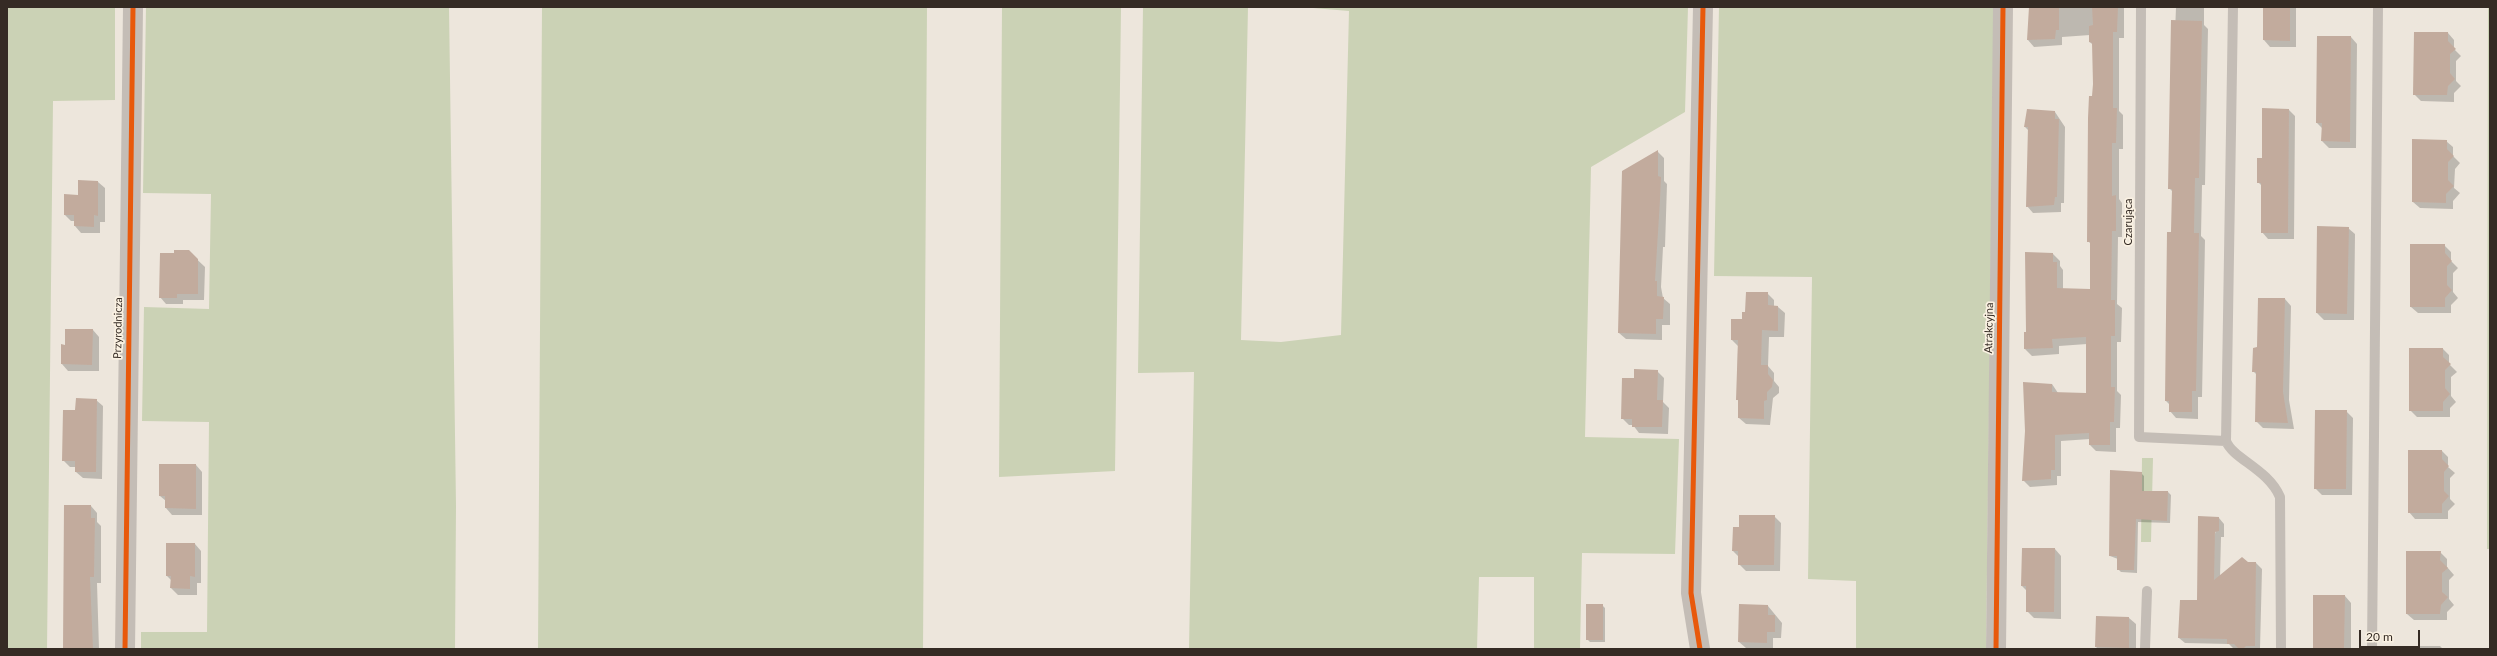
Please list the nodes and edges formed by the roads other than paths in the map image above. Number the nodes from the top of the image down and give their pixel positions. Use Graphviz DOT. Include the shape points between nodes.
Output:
graph roads {
  1 [pos="133,7"];
  2 [pos="1703,7"];
  3 [pos="2003,7"];
  4 [pos="2141,7"];
  5 [pos="2233,7"];
  6 [pos="2378,7"];
  7 [pos="2226,441"];
  8 [pos="2147,591"];
  9 [pos="125,649"];
  10 [pos="1700,649"];
  11 [pos="1996,649"];
  12 [pos="2145,649"];
  13 [pos="2281,649"];
  14 [pos="2372,649"];
  1 -- 9 [label="street, Przyrodnicza"];
  2 -- 10 [label="street" via="1691,593"];
  3 -- 11 [label="street, Atrakcyjna"];
  4 -- 7 [label="lane, Czarująca" via="2139,437"];
  5 -- 7 [label="lane"];
  6 -- 14 [label="lane"];
  7 -- 13 [label="lane" via="2271,481 2280,498"];
  8 -- 12 [label="lane"];
}
